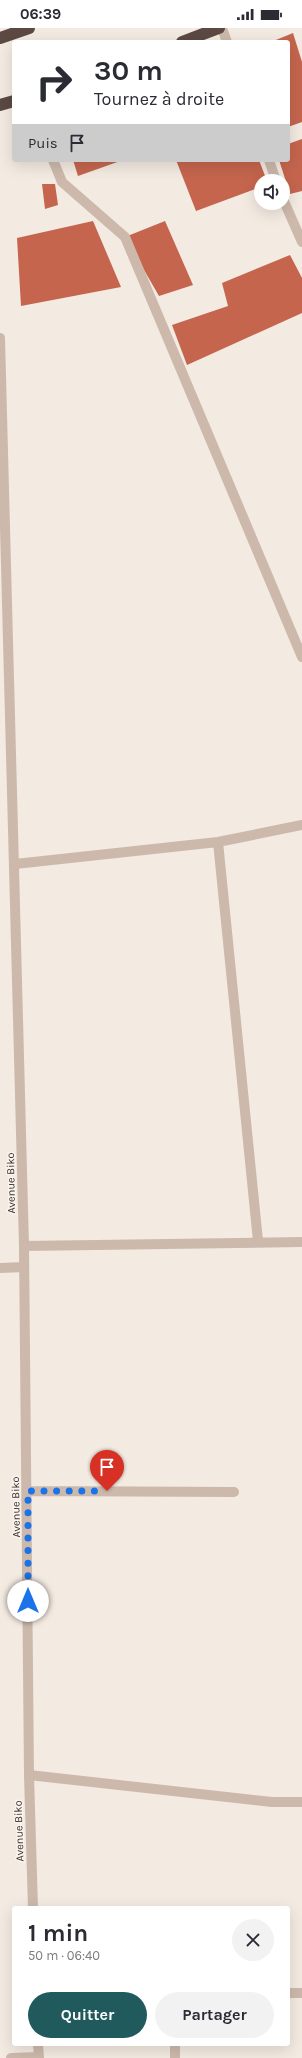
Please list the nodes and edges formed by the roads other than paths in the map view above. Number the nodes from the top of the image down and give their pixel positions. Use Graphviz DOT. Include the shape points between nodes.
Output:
graph roads {
  1 [pos="29,28"];
  2 [pos="220,28"];
  3 [pos="3,35"];
  4 [pos="187,40"];
  5 [pos="226,40"];
  6 [pos="12,102"];
  7 [pos="0,105"];
  8 [pos="54,162"];
  9 [pos="270,162"];
  10 [pos="274,174"];
  11 [pos="288,210"];
  12 [pos="302,242"];
  13 [pos="0,338"];
  14 [pos="302,657"];
  15 [pos="302,825"];
  16 [pos="218,842"];
  17 [pos="15,864"];
  18 [pos="258,1241"];
  19 [pos="302,1242"];
  20 [pos="24,1246"];
  21 [pos="24,1267"];
  22 [pos="0,1268"];
  23 [pos="28,1491"];
  24 [pos="234,1492"];
  25 [pos="29,1775"];
  26 [pos="302,1802"];
  27 [pos="33,1906"];
  28 [pos="290,1993"];
  29 [pos="302,1993"];
  30 [pos="38,2046"];
  31 [pos="175,2046"];
  32 [pos="39,2057"];
  33 [pos="11,2058"];
  34 [pos="175,2058"];
  1 -- 3 [label="highway"];
  2 -- 4 [label="highway"];
  2 -- 5 [label="street"];
  6 -- 7 [label="highway"];
  8 -- 14 [label="street" via="62,182 125,237"];
  9 -- 10 [label="street"];
  11 -- 12 [label="street"];
  13 -- 17 [label="street, Avenue Biko"];
  15 -- 16 [label="street"];
  16 -- 17 [label="street"];
  16 -- 18 [label="street"];
  17 -- 20 [label="street, Avenue Biko"];
  18 -- 19 [label="street"];
  18 -- 20 [label="street"];
  20 -- 21 [label="street, Avenue Biko"];
  21 -- 22 [label="street"];
  21 -- 23 [label="street, Avenue Biko"];
  23 -- 24 [label="street"];
  23 -- 25 [label="street, Avenue Biko"];
  25 -- 26 [label="street" via="272,1802"];
  25 -- 27 [label="street, Avenue Biko"];
  28 -- 29 [label="street"];
  30 -- 32 [label="street"];
  31 -- 34 [label="street"];
  32 -- 33 [label="street"];
}
